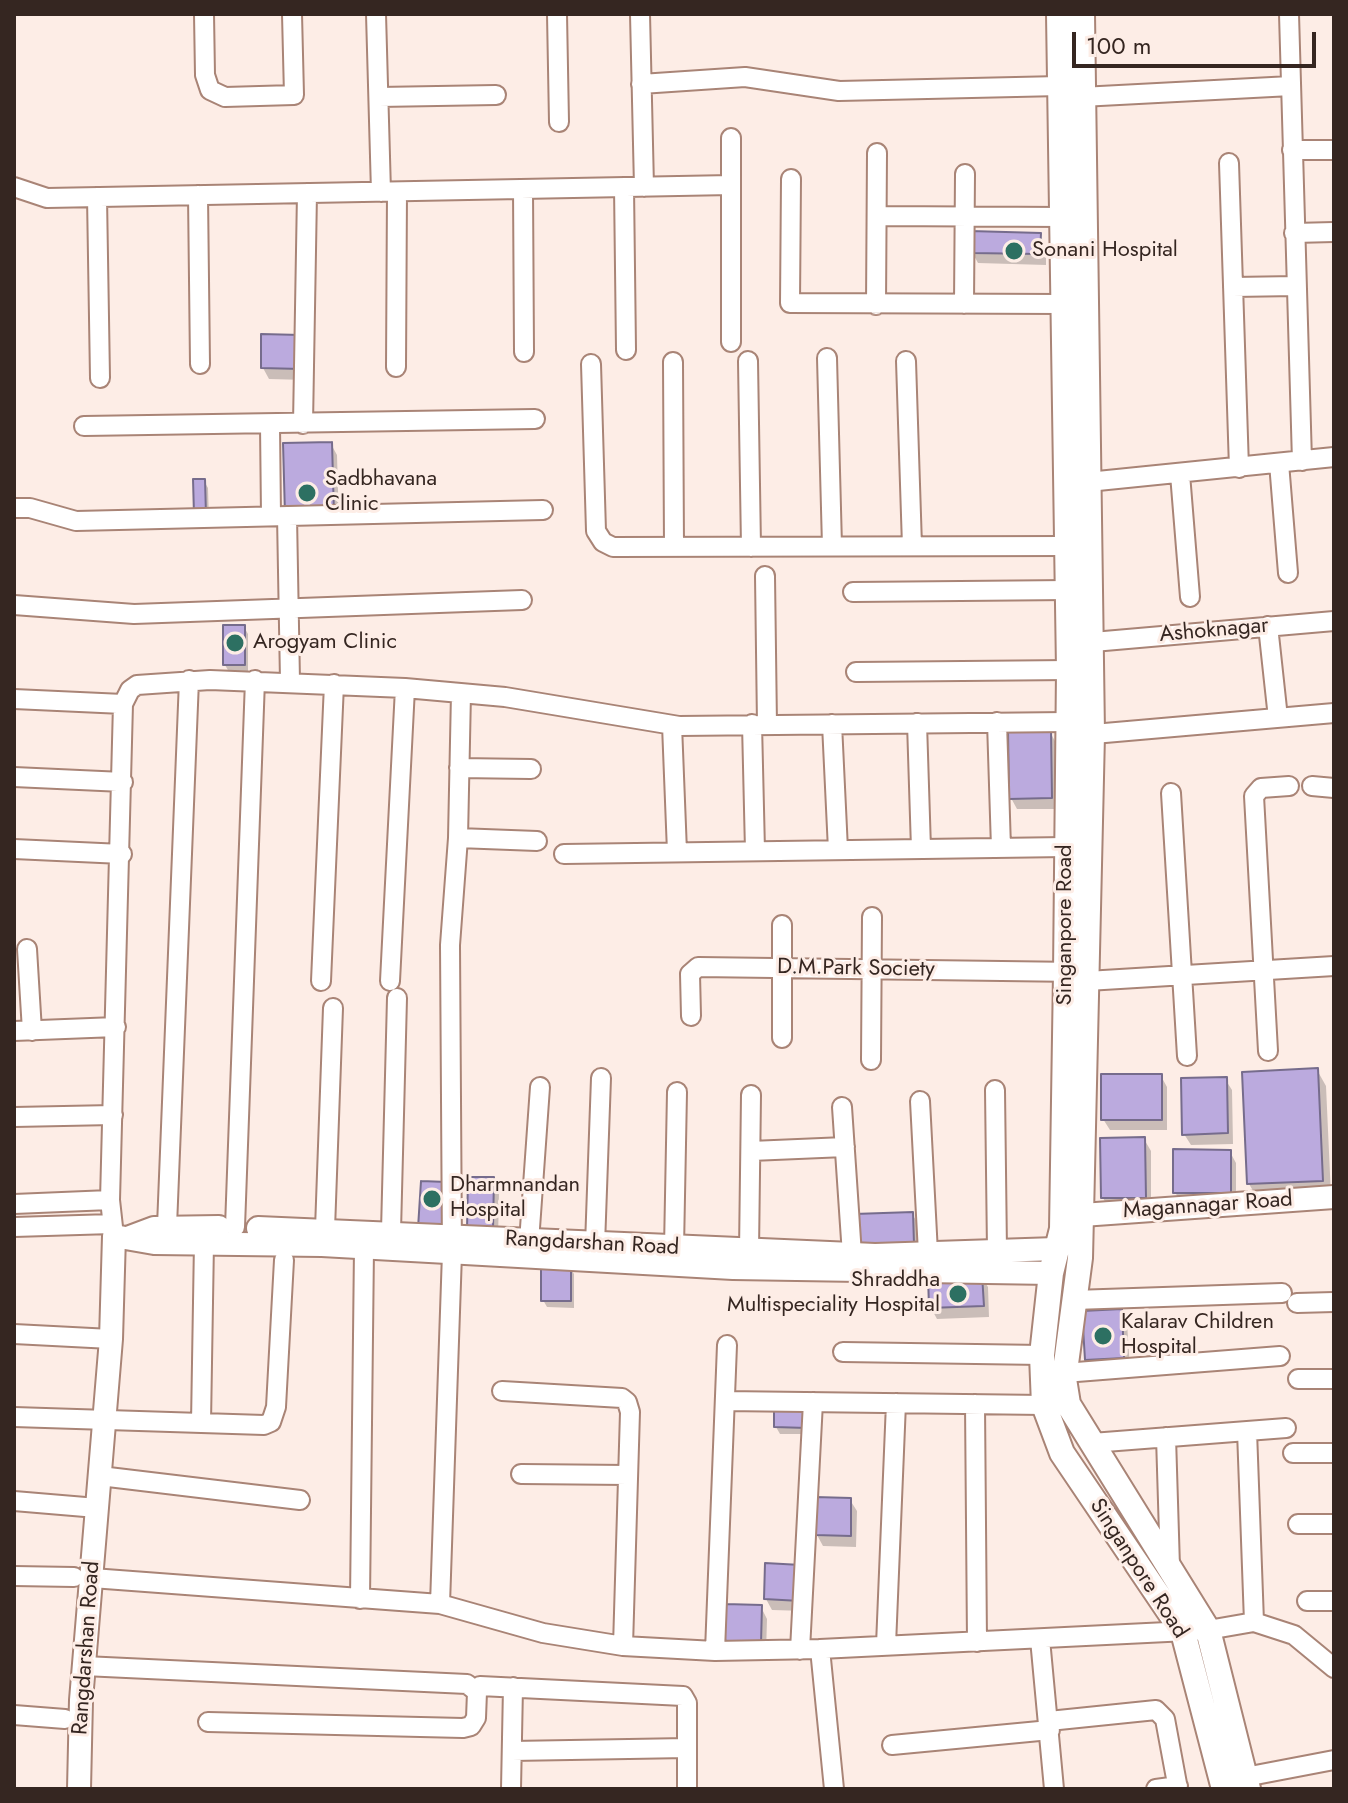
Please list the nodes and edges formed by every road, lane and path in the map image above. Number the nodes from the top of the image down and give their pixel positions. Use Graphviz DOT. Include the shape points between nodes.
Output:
graph roads {
  1 [pos="204,14"];
  2 [pos="292,14"];
  3 [pos="376,14"];
  4 [pos="557,14"];
  5 [pos="640,14"];
  6 [pos="1059,14"];
  7 [pos="1082,14"];
  8 [pos="1289,14"];
  9 [pos="641,84"];
  10 [pos="1291,86"];
  11 [pos="1071,92"];
  12 [pos="496,95"];
  13 [pos="379,97"];
  14 [pos="559,122"];
  15 [pos="731,138"];
  16 [pos="1292,150"];
  17 [pos="1334,150"];
  18 [pos="877,153"];
  19 [pos="1229,163"];
  20 [pos="965,174"];
  21 [pos="791,179"];
  22 [pos="731,185"];
  23 [pos="14,187"];
  24 [pos="624,187"];
  25 [pos="644,187"];
  26 [pos="523,189"];
  27 [pos="389,192"];
  28 [pos="307,193"];
  29 [pos="198,195"];
  30 [pos="97,197"];
  31 [pos="877,216"];
  32 [pos="964,216"];
  33 [pos="1064,217"];
  34 [pos="1334,232"];
  35 [pos="1294,233"];
  36 [pos="1296,286"];
  37 [pos="1233,287"];
  38 [pos="964,304"];
  39 [pos="1064,304"];
  40 [pos="876,305"];
  41 [pos="731,342"];
  42 [pos="626,350"];
  43 [pos="524,352"];
  44 [pos="827,358"];
  45 [pos="748,361"];
  46 [pos="906,361"];
  47 [pos="673,362"];
  48 [pos="200,364"];
  49 [pos="591,364"];
  50 [pos="396,367"];
  51 [pos="100,378"];
  52 [pos="535,419"];
  53 [pos="303,424"];
  54 [pos="270,425"];
  55 [pos="84,426"];
  56 [pos="1334,457"];
  57 [pos="1302,461"];
  58 [pos="1279,463"];
  59 [pos="1239,468"];
  60 [pos="1180,474"];
  61 [pos="1078,483"];
  62 [pos="14,508"];
  63 [pos="543,510"];
  64 [pos="279,516"];
  65 [pos="832,546"];
  66 [pos="912,546"];
  67 [pos="1068,546"];
  68 [pos="674,547"];
  69 [pos="751,547"];
  70 [pos="1288,573"];
  71 [pos="765,576"];
  72 [pos="1068,590"];
  73 [pos="853,592"];
  74 [pos="1190,597"];
  75 [pos="522,600"];
  76 [pos="14,605"];
  77 [pos="290,608"];
  78 [pos="1334,621"];
  79 [pos="1268,626"];
  80 [pos="1093,642"];
  81 [pos="1069,670"];
  82 [pos="856,672"];
  83 [pos="189,680"];
  84 [pos="255,680"];
  85 [pos="290,681"];
  86 [pos="334,684"];
  87 [pos="405,688"];
  88 [pos="461,693"];
  89 [pos="14,699"];
  90 [pos="123,704"];
  91 [pos="1334,713"];
  92 [pos="1278,718"];
  93 [pos="997,722"];
  94 [pos="917,723"];
  95 [pos="832,724"];
  96 [pos="672,725"];
  97 [pos="760,725"];
  98 [pos="1076,731"];
  99 [pos="459,768"];
  100 [pos="531,769"];
  101 [pos="14,777"];
  102 [pos="123,782"];
  103 [pos="1289,786"];
  104 [pos="1312,786"];
  105 [pos="1334,788"];
  106 [pos="1171,793"];
  107 [pos="458,838"];
  108 [pos="537,841"];
  109 [pos="1066,847"];
  110 [pos="1001,848"];
  111 [pos="14,849"];
  112 [pos="921,849"];
  113 [pos="838,850"];
  114 [pos="755,851"];
  115 [pos="677,852"];
  116 [pos="122,854"];
  117 [pos="564,854"];
  118 [pos="872,917"];
  119 [pos="782,925"];
  120 [pos="27,949"];
  121 [pos="1334,966"];
  122 [pos="782,968"];
  123 [pos="872,969"];
  124 [pos="1263,970"];
  125 [pos="1080,975"];
  126 [pos="1182,975"];
  127 [pos="321,981"];
  128 [pos="333,1008"];
  129 [pos="691,1016"];
  130 [pos="116,1027"];
  131 [pos="23,1031"];
  132 [pos="782,1038"];
  133 [pos="1268,1051"];
  134 [pos="1187,1056"];
  135 [pos="871,1060"];
  136 [pos="601,1078"];
  137 [pos="540,1087"];
  138 [pos="995,1090"];
  139 [pos="677,1092"];
  140 [pos="751,1095"];
  141 [pos="920,1101"];
  142 [pos="842,1107"];
  143 [pos="113,1115"];
  144 [pos="14,1117"];
  145 [pos="845,1147"];
  146 [pos="751,1151"];
  147 [pos="1334,1197"];
  148 [pos="110,1200"];
  149 [pos="14,1204"];
  150 [pos="1082,1215"];
  151 [pos="167,1226"];
  152 [pos="14,1227"];
  153 [pos="235,1227"];
  154 [pos="325,1229"];
  155 [pos="391,1231"];
  156 [pos="119,1232"];
  157 [pos="204,1242"];
  158 [pos="529,1242"];
  159 [pos="452,1244"];
  160 [pos="595,1245"];
  161 [pos="364,1248"];
  162 [pos="674,1248"];
  163 [pos="749,1251"];
  164 [pos="997,1251"];
  165 [pos="928,1253"];
  166 [pos="852,1255"];
  167 [pos="284,1260"];
  168 [pos="1054,1261"];
  169 [pos="1074,1300"];
  170 [pos="1334,1302"];
  171 [pos="14,1334"];
  172 [pos="111,1339"];
  173 [pos="727,1345"];
  174 [pos="843,1352"];
  175 [pos="1042,1355"];
  176 [pos="1280,1356"];
  177 [pos="1064,1373"];
  178 [pos="1298,1379"];
  179 [pos="1334,1379"];
  180 [pos="502,1391"];
  181 [pos="725,1401"];
  182 [pos="813,1402"];
  183 [pos="896,1403"];
  184 [pos="975,1404"];
  185 [pos="1044,1405"];
  186 [pos="14,1417"];
  187 [pos="104,1421"];
  188 [pos="201,1423"];
  189 [pos="1286,1428"];
  190 [pos="1247,1431"];
  191 [pos="1166,1437"];
  192 [pos="1092,1443"];
  193 [pos="1293,1453"];
  194 [pos="1334,1453"];
  195 [pos="521,1474"];
  196 [pos="628,1475"];
  197 [pos="100,1476"];
  198 [pos="300,1500"];
  199 [pos="14,1501"];
  200 [pos="97,1508"];
  201 [pos="1298,1524"];
  202 [pos="1334,1524"];
  203 [pos="1170,1569"];
  204 [pos="14,1576"];
  205 [pos="83,1577"];
  206 [pos="360,1599"];
  207 [pos="1307,1601"];
  208 [pos="1334,1601"];
  209 [pos="440,1604"];
  210 [pos="1254,1622"];
  211 [pos="1208,1630"];
  212 [pos="1183,1632"];
  213 [pos="1040,1639"];
  214 [pos="977,1642"];
  215 [pos="886,1645"];
  216 [pos="623,1646"];
  217 [pos="820,1649"];
  218 [pos="800,1650"];
  219 [pos="715,1651"];
  220 [pos="84,1666"];
  221 [pos="1334,1668"];
  222 [pos="480,1686"];
  223 [pos="513,1687"];
  224 [pos="14,1715"];
  225 [pos="65,1719"];
  226 [pos="208,1722"];
  227 [pos="1050,1726"];
  228 [pos="892,1745"];
  229 [pos="687,1748"];
  230 [pos="512,1751"];
  231 [pos="1334,1760"];
  232 [pos="1239,1785"];
  233 [pos="1178,1788"];
  234 [pos="79,1789"];
  235 [pos="511,1789"];
  236 [pos="687,1789"];
  237 [pos="834,1789"];
  238 [pos="1054,1789"];
  239 [pos="1156,1789"];
  1 -- 2 [label="street" via="205,75 210,90 225,97 294,95"];
  3 -- 13 [label="street"];
  4 -- 14 [label="street"];
  5 -- 9 [label="street"];
  6 -- 11 [label="main road, Singanpore Road"];
  7 -- 11 [label="main road, Singanpore Road"];
  8 -- 10 [label="street"];
  9 -- 11 [label="street" via="745,77 839,91"];
  9 -- 25 [label="street"];
  10 -- 11 [label="street"];
  10 -- 16 [label="street"];
  11 -- 33 [label="main road, Singanpore Road"];
  11 -- 61 [label="main road, Singanpore Road"];
  12 -- 13 [label="street"];
  13 -- 27 [label="street"];
  15 -- 22 [label="street"];
  16 -- 17 [label="street"];
  16 -- 35 [label="street"];
  18 -- 31 [label="street"];
  19 -- 37 [label="street"];
  20 -- 32 [label="street"];
  21 -- 40 [label="street" via="790,303"];
  22 -- 25 [label="street"];
  22 -- 41 [label="street"];
  23 -- 30 [label="street" via="47,198"];
  24 -- 25 [label="street"];
  24 -- 26 [label="street"];
  24 -- 42 [label="street"];
  26 -- 27 [label="street"];
  26 -- 43 [label="street"];
  27 -- 28 [label="street"];
  27 -- 50 [label="street"];
  28 -- 29 [label="street"];
  28 -- 53 [label="street"];
  29 -- 30 [label="street"];
  29 -- 48 [label="street"];
  30 -- 51 [label="street"];
  31 -- 32 [label="street"];
  31 -- 40 [label="street"];
  32 -- 33 [label="street"];
  32 -- 38 [label="street"];
  33 -- 39 [label="main road, Singanpore Road"];
  34 -- 35 [label="street"];
  35 -- 36 [label="street"];
  36 -- 37 [label="street"];
  36 -- 57 [label="street"];
  37 -- 59 [label="street"];
  38 -- 39 [label="street"];
  38 -- 40 [label="street"];
  39 -- 61 [label="main road, Singanpore Road"];
  44 -- 65 [label="street"];
  45 -- 69 [label="street"];
  46 -- 66 [label="street"];
  47 -- 68 [label="street"];
  49 -- 68 [label="street" via="596,531 613,547"];
  52 -- 53 [label="street"];
  53 -- 54 [label="street"];
  54 -- 55 [label="street"];
  54 -- 64 [label="street"];
  56 -- 57 [label="street"];
  57 -- 58 [label="street"];
  58 -- 59 [label="street"];
  58 -- 70 [label="street"];
  59 -- 60 [label="street"];
  60 -- 61 [label="street"];
  60 -- 74 [label="street"];
  61 -- 67 [label="main road, Singanpore Road"];
  61 -- 80 [label="main road, Singanpore Road"];
  62 -- 64 [label="street" via="76,521"];
  63 -- 64 [label="street"];
  64 -- 77 [label="street"];
  65 -- 66 [label="street"];
  65 -- 69 [label="street"];
  66 -- 67 [label="street"];
  67 -- 72 [label="main road, Singanpore Road"];
  68 -- 69 [label="street"];
  71 -- 97 [label="street"];
  72 -- 73 [label="street"];
  72 -- 81 [label="main road, Singanpore Road"];
  75 -- 77 [label="street"];
  76 -- 77 [label="street" via="134,614"];
  77 -- 85 [label="street"];
  78 -- 79 [label="street, Ashoknagar"];
  79 -- 80 [label="street, Ashoknagar"];
  79 -- 92 [label="street"];
  80 -- 98 [label="main road, Singanpore Road"];
  81 -- 82 [label="street"];
  81 -- 98 [label="main road, Singanpore Road"];
  83 -- 84 [label="street"];
  83 -- 90 [label="street" via="137,685"];
  83 -- 151 [label="street"];
  84 -- 85 [label="street"];
  84 -- 153 [label="street"];
  85 -- 86 [label="street"];
  86 -- 87 [label="street"];
  86 -- 127 [label="street"];
  87 -- 88 [label="street"];
  87 -- 155 [label="street"];
  88 -- 96 [label="street"];
  88 -- 99 [label="street"];
  89 -- 90 [label="street"];
  90 -- 102 [label="street"];
  91 -- 92 [label="street"];
  92 -- 98 [label="street"];
  93 -- 94 [label="street"];
  93 -- 98 [label="street"];
  93 -- 110 [label="street"];
  94 -- 95 [label="street"];
  94 -- 112 [label="street"];
  95 -- 97 [label="street"];
  95 -- 113 [label="street"];
  96 -- 97 [label="street"];
  96 -- 115 [label="street"];
  97 -- 114 [label="street"];
  98 -- 109 [label="main road, Singanpore Road"];
  98 -- 125 [label="main road, Singanpore Road"];
  99 -- 100 [label="street"];
  99 -- 107 [label="street"];
  101 -- 102 [label="street"];
  102 -- 116 [label="street"];
  103 -- 124 [label="street" via="1261,788 1254,796"];
  104 -- 105 [label="street"];
  106 -- 126 [label="street"];
  107 -- 108 [label="street"];
  107 -- 159 [label="street" via="449,970"];
  109 -- 110 [label="street"];
  109 -- 125 [label="main road, Singanpore Road"];
  110 -- 112 [label="street"];
  111 -- 116 [label="street"];
  112 -- 113 [label="street"];
  113 -- 114 [label="street"];
  114 -- 115 [label="street"];
  115 -- 117 [label="street"];
  116 -- 130 [label="street"];
  118 -- 123 [label="street"];
  119 -- 122 [label="street"];
  120 -- 131 [label="street"];
  121 -- 124 [label="street, D.M.Park Society"];
  122 -- 123 [label="street, D.M.Park Society"];
  122 -- 129 [label="street, D.M.Park Society" via="693,968"];
  122 -- 132 [label="street"];
  123 -- 125 [label="street, D.M.Park Society"];
  123 -- 135 [label="street"];
  124 -- 126 [label="street, D.M.Park Society"];
  124 -- 133 [label="street"];
  125 -- 126 [label="street, D.M.Park Society"];
  125 -- 150 [label="main road, Singanpore Road"];
  125 -- 168 [label="main road, Singanpore Road" via="1062,1229"];
  126 -- 134 [label="street"];
  128 -- 154 [label="street"];
  130 -- 131 [label="street"];
  130 -- 143 [label="street"];
  136 -- 160 [label="street"];
  137 -- 158 [label="street"];
  138 -- 164 [label="street"];
  139 -- 162 [label="street"];
  140 -- 146 [label="street"];
  141 -- 165 [label="street"];
  142 -- 145 [label="street"];
  143 -- 144 [label="street"];
  143 -- 148 [label="street"];
  145 -- 146 [label="street"];
  145 -- 166 [label="street"];
  146 -- 163 [label="street"];
  147 -- 150 [label="street, Magannagar Road"];
  148 -- 149 [label="street"];
  148 -- 156 [label="street"];
  150 -- 169 [label="main road, Singanpore Road"];
  151 -- 153 [label="street, Rangdarshan Road"];
  151 -- 156 [label="street, Rangdarshan Road"];
  152 -- 156 [label="street"];
  153 -- 154 [label="street, Rangdarshan Road"];
  154 -- 155 [label="street, Rangdarshan Road"];
  155 -- 159 [label="street, Rangdarshan Road"];
  156 -- 157 [label="street, Rangdarshan Road" via="154,1243"];
  156 -- 172 [label="street, Rangdarshan Road"];
  157 -- 161 [label="street, Rangdarshan Road"];
  157 -- 188 [label="street"];
  158 -- 159 [label="street, Rangdarshan Road"];
  158 -- 160 [label="street, Rangdarshan Road"];
  159 -- 161 [label="street, Rangdarshan Road"];
  159 -- 168 [label="street, Rangdarshan Road" via="733,1268"];
  159 -- 209 [label="street"];
  160 -- 162 [label="street, Rangdarshan Road"];
  161 -- 206 [label="street"];
  162 -- 163 [label="street, Rangdarshan Road"];
  163 -- 166 [label="street, Rangdarshan Road"];
  164 -- 165 [label="street, Rangdarshan Road"];
  164 -- 168 [label="street, Rangdarshan Road"];
  165 -- 166 [label="street, Rangdarshan Road"];
  167 -- 188 [label="street" via="275,1416 264,1425"];
  168 -- 175 [label="main road, Singanpore Road"];
  169 -- 170 [label="street"];
  169 -- 177 [label="main road, Singanpore Road"];
  171 -- 172 [label="street"];
  172 -- 187 [label="street, Rangdarshan Road"];
  173 -- 181 [label="street"];
  174 -- 175 [label="street"];
  175 -- 185 [label="main road, Singanpore Road"];
  176 -- 177 [label="street"];
  177 -- 192 [label="main road, Singanpore Road" via="1068,1404"];
  178 -- 179 [label="street"];
  180 -- 196 [label="street" via="622,1398 630,1412"];
  181 -- 182 [label="street"];
  181 -- 219 [label="street"];
  182 -- 183 [label="street"];
  182 -- 218 [label="street"];
  183 -- 184 [label="street"];
  183 -- 215 [label="street"];
  184 -- 185 [label="street"];
  184 -- 214 [label="street"];
  185 -- 212 [label="main road, Singanpore Road" via="1062,1453"];
  186 -- 187 [label="street"];
  187 -- 188 [label="street"];
  187 -- 197 [label="street, Rangdarshan Road"];
  189 -- 190 [label="street"];
  190 -- 191 [label="street"];
  190 -- 210 [label="street"];
  191 -- 192 [label="street"];
  191 -- 203 [label="street"];
  192 -- 203 [label="main road, Singanpore Road"];
  193 -- 194 [label="street"];
  195 -- 196 [label="street"];
  196 -- 216 [label="street"];
  197 -- 198 [label="street"];
  197 -- 200 [label="street, Rangdarshan Road"];
  199 -- 200 [label="street"];
  200 -- 205 [label="street, Rangdarshan Road"];
  201 -- 202 [label="street"];
  203 -- 211 [label="main road, Singanpore Road"];
  204 -- 205 [label="street"];
  205 -- 206 [label="street"];
  205 -- 220 [label="street, Rangdarshan Road"];
  206 -- 209 [label="street"];
  207 -- 208 [label="street"];
  209 -- 216 [label="street" via="543,1633"];
  210 -- 211 [label="street"];
  210 -- 221 [label="street" via="1294,1635"];
  211 -- 212 [label="street"];
  211 -- 232 [label="main road, Singanpore Road"];
  212 -- 213 [label="street"];
  212 -- 232 [label="main road, Singanpore Road"];
  213 -- 214 [label="street"];
  213 -- 227 [label="street"];
  214 -- 215 [label="street"];
  215 -- 217 [label="street"];
  216 -- 219 [label="street"];
  217 -- 218 [label="street"];
  217 -- 237 [label="street"];
  218 -- 219 [label="street"];
  220 -- 226 [label="street" via="467,1684 477,1692 476,1718 463,1728"];
  220 -- 234 [label="street, Rangdarshan Road"];
  222 -- 223 [label="street"];
  223 -- 229 [label="street" via="683,1696"];
  223 -- 230 [label="street"];
  224 -- 225 [label="street"];
  227 -- 228 [label="street"];
  227 -- 233 [label="street" via="1156,1710 1165,1719"];
  227 -- 238 [label="street"];
  229 -- 230 [label="street"];
  229 -- 236 [label="street"];
  230 -- 235 [label="street"];
  231 -- 232 [label="street"];
  233 -- 239 [label="street"];
}
